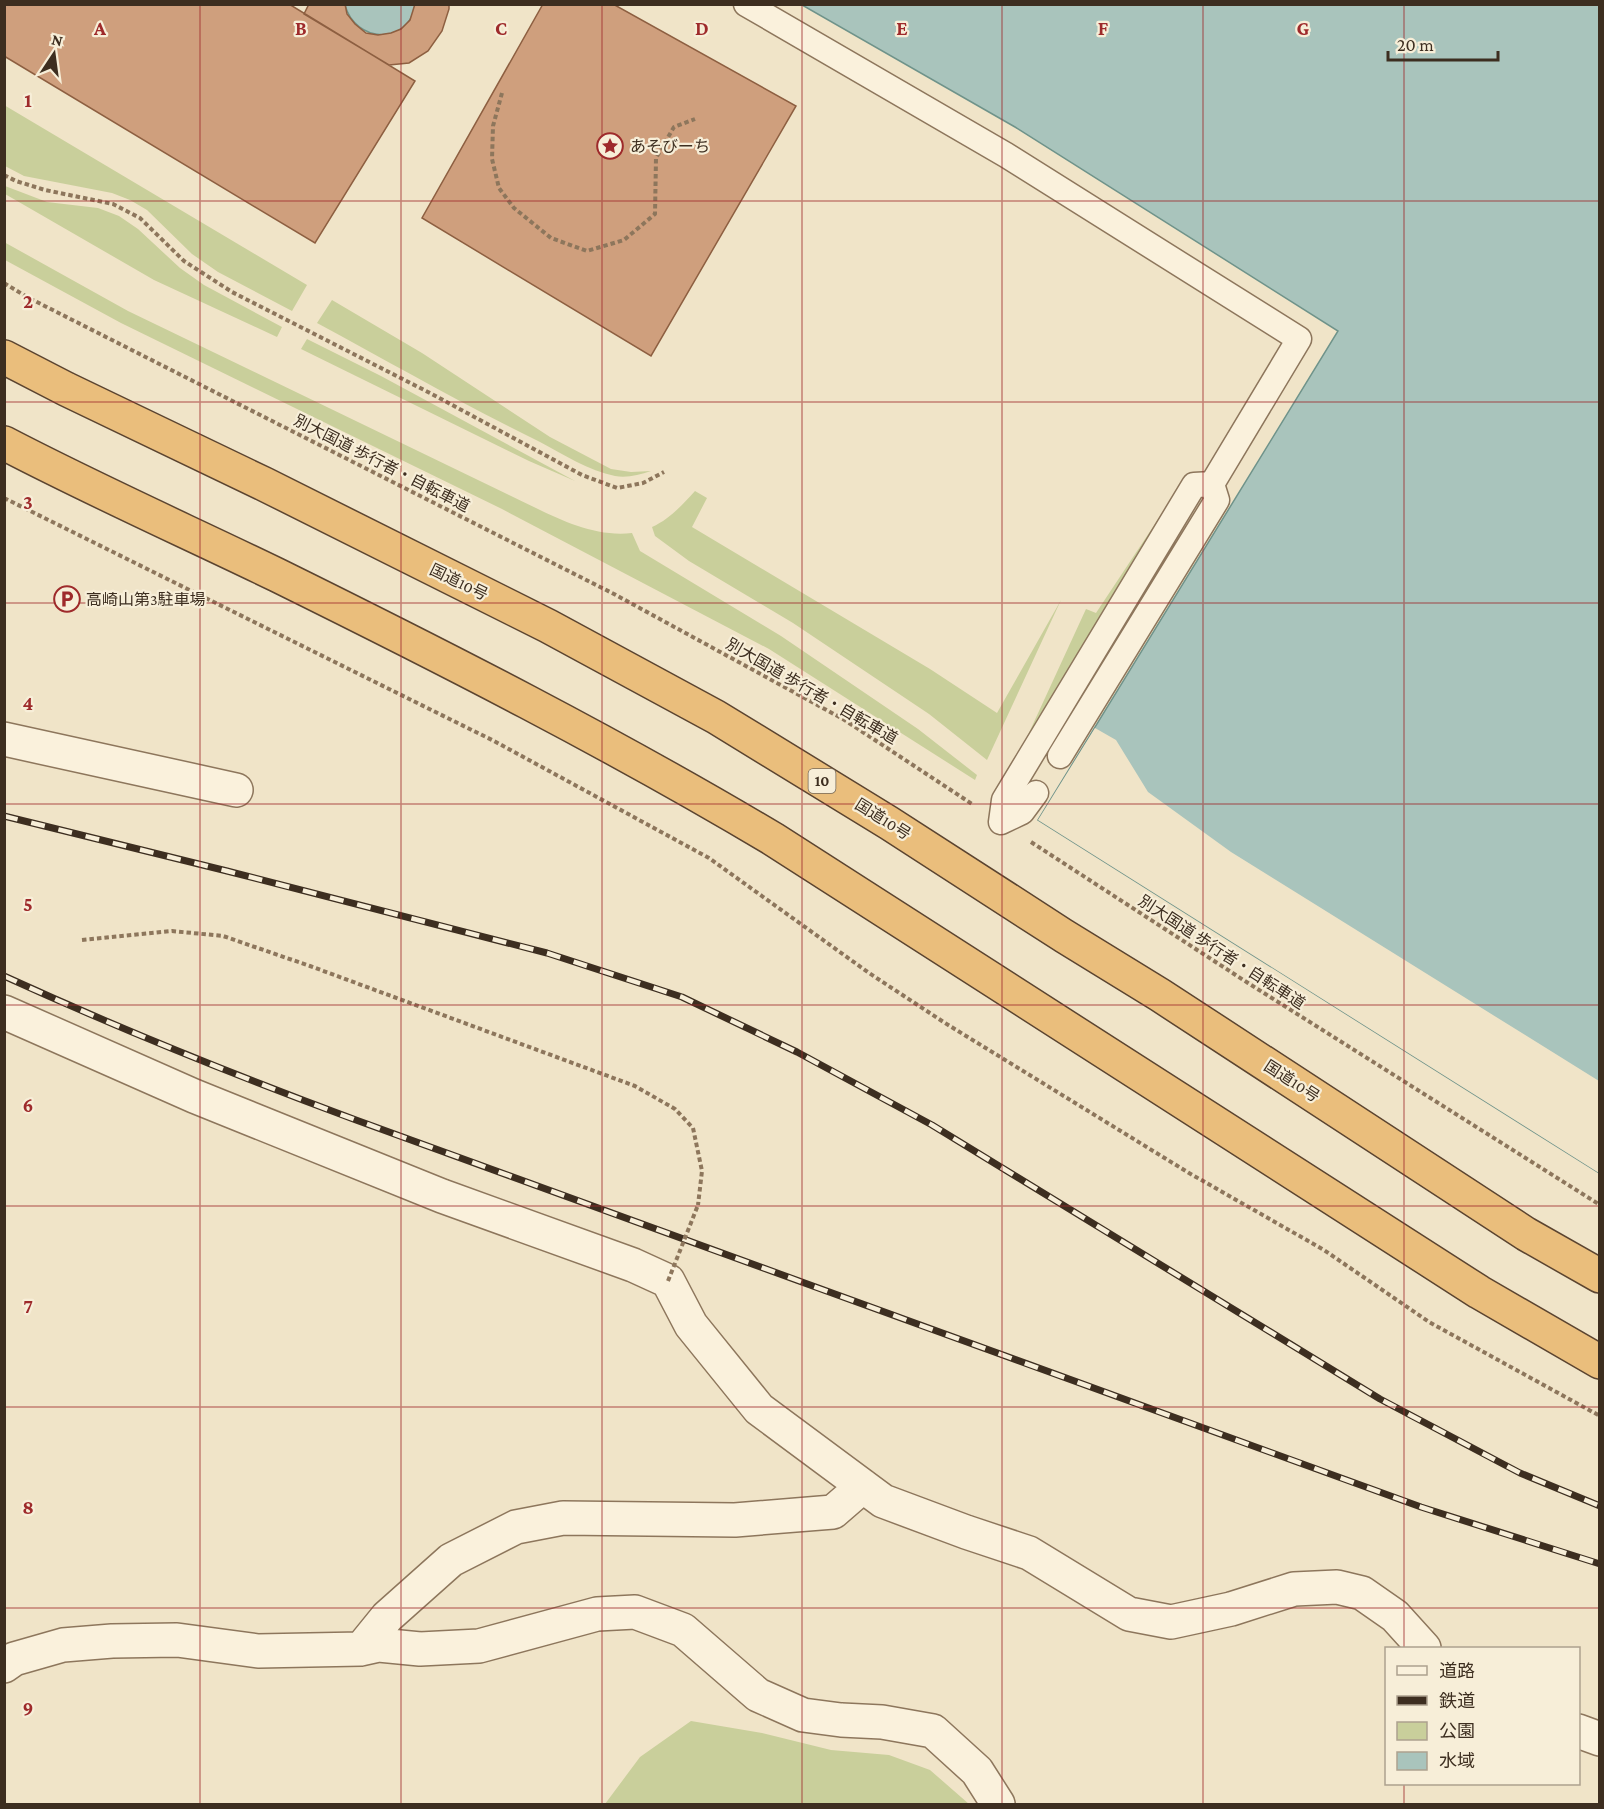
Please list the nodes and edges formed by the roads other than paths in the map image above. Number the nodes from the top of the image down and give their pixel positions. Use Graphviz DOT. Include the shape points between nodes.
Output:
graph roads {
  1 [pos="746,4"];
  2 [pos="4,357"];
  3 [pos="4,443"];
  4 [pos="1212,484"];
  5 [pos="4,739"];
  6 [pos="1060,756"];
  7 [pos="236,790"];
  8 [pos="1035,793"];
  9 [pos="4,1012"];
  10 [pos="1599,1276"];
  11 [pos="1599,1362"];
  12 [pos="863,1486"];
  13 [pos="1423,1647"];
  14 [pos="361,1649"];
  15 [pos="4,1666"];
  16 [pos="1580,1732"];
  17 [pos="1599,1739"];
  18 [pos="998,1804"];
  1 -- 4 [label="street" via="1006,154 1299,339"];
  2 -- 10 [label="highway, 国道10号 / 10" via="548,626 716,717 1160,995 1526,1234"];
  3 -- 11 [label="highway" via="494,684 693,792 1469,1286"];
  4 -- 6 [label="street" via="1216,500"];
  4 -- 8 [label="street" via="1194,485 1004,800 1001,822 1022,812"];
  5 -- 7 [label="street"];
  9 -- 12 [label="street" via="194,1096 668,1281 691,1325 759,1409"];
  12 -- 13 [label="street" via="883,1501 1029,1552 1129,1614 1171,1622 1294,1589 1337,1587 1362,1593 1395,1616"];
  12 -- 14 [label="street" via="833,1512 735,1520 563,1518 516,1527 451,1560 387,1617"];
  14 -- 15 [label="street" via="258,1651 177,1641 112,1641 63,1645 14,1659"];
  14 -- 18 [label="street" via="379,1645 420,1649 478,1646 597,1614 635,1612 682,1630 758,1695 803,1715 933,1731 977,1771"];
  16 -- 17 [label="street"];
}
